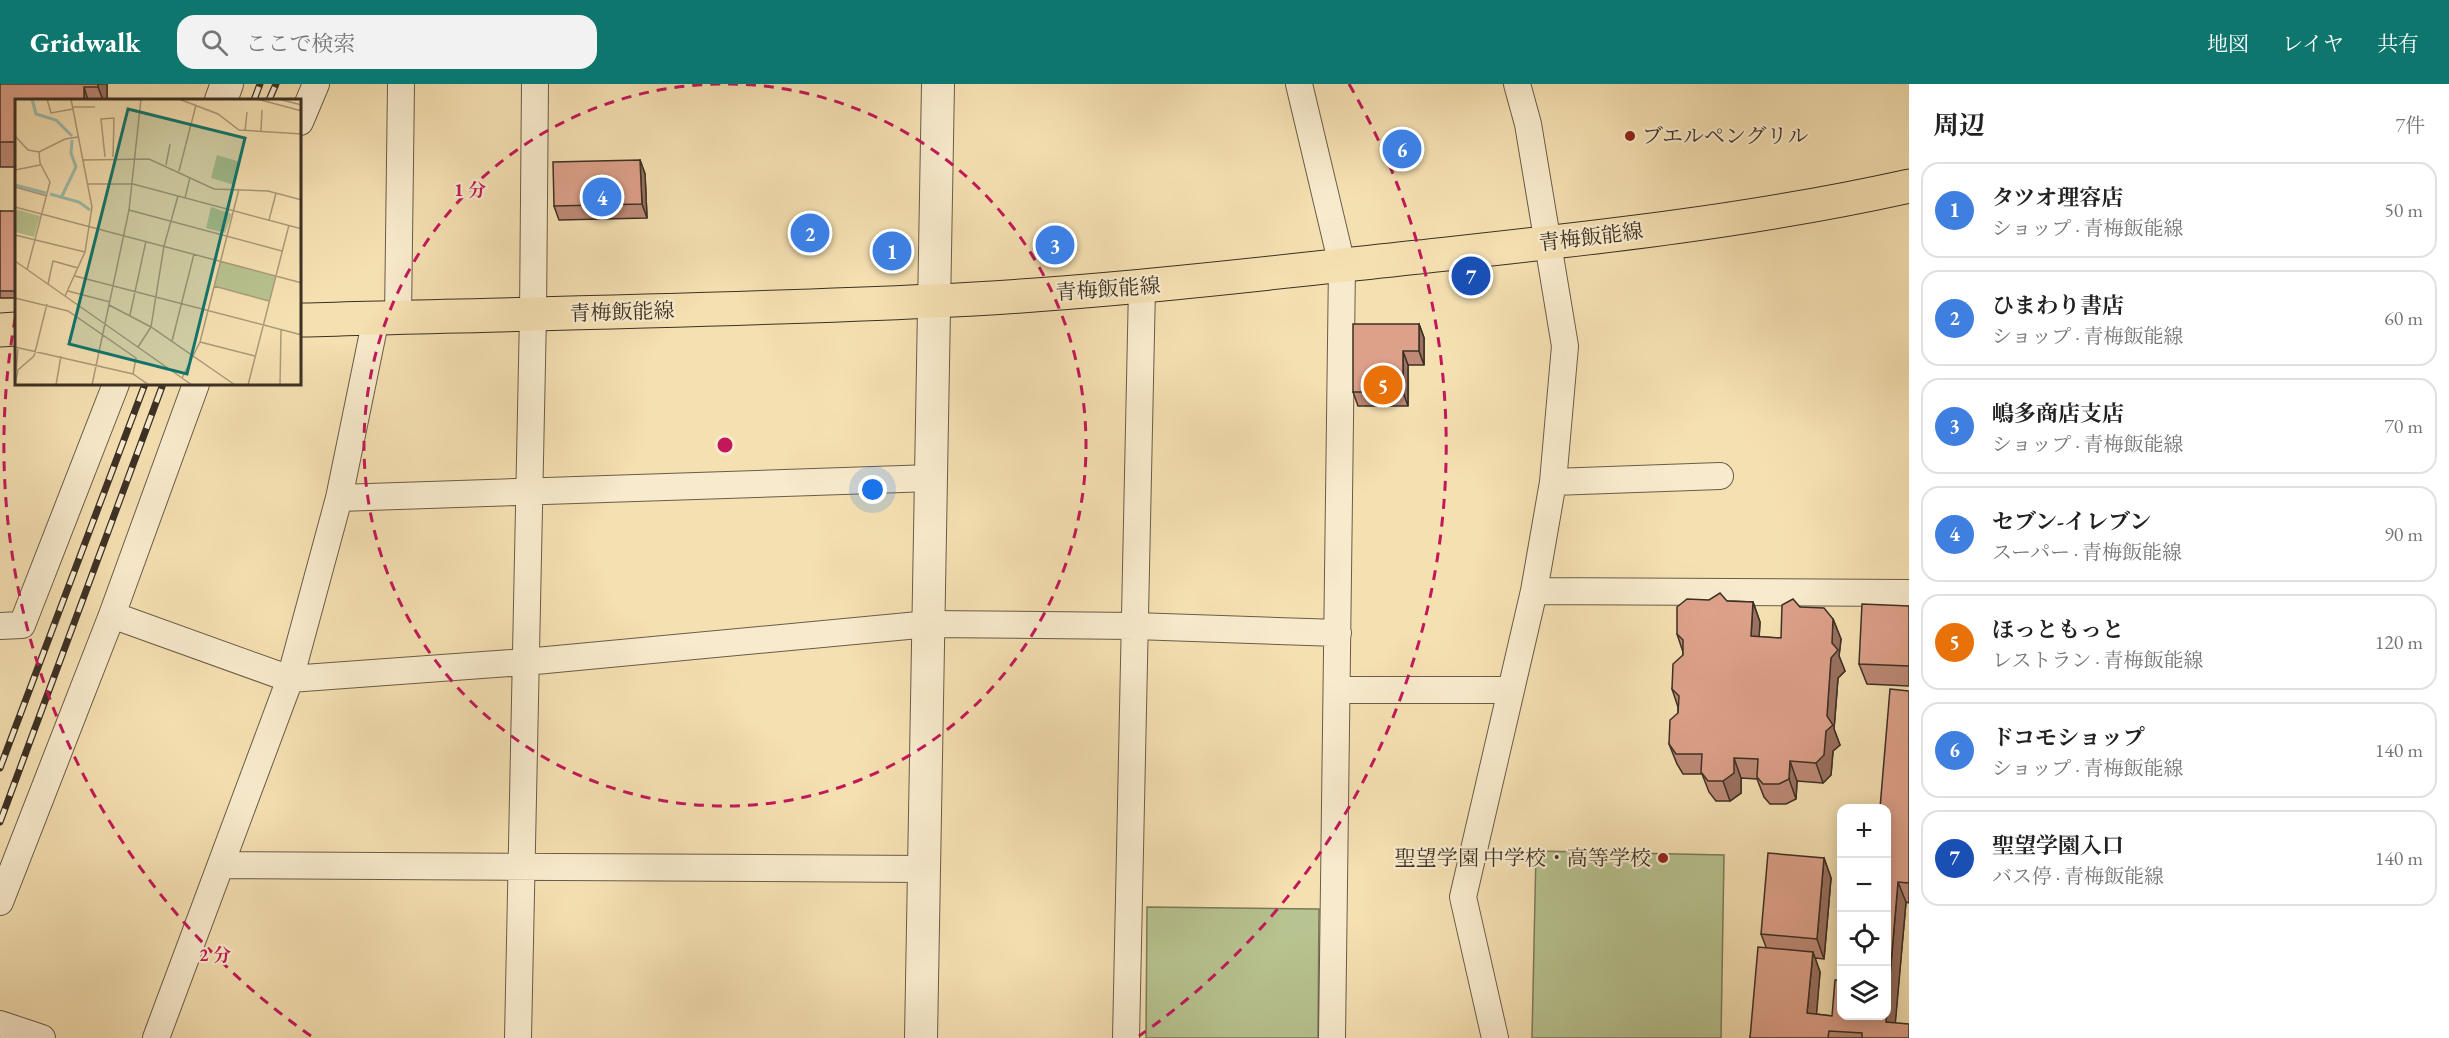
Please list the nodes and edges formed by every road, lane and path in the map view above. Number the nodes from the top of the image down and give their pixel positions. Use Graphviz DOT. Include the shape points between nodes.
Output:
graph roads {
  1 [pos="227,84"];
  2 [pos="316,84"];
  3 [pos="401,84"];
  4 [pos="535,84"];
  5 [pos="938,84"];
  6 [pos="1299,84"];
  7 [pos="1517,84"];
  8 [pos="221,99"];
  9 [pos="302,117"];
  10 [pos="1909,186"];
  11 [pos="1550,243"];
  12 [pos="1342,265"];
  13 [pos="1142,287"];
  14 [pos="935,301"];
  15 [pos="533,315"];
  16 [pos="387,318"];
  17 [pos="302,320"];
  18 [pos="15,329"];
  19 [pos="0,330"];
  20 [pos="115,386"];
  21 [pos="195,386"];
  22 [pos="1720,476"];
  23 [pos="932,478"];
  24 [pos="1553,482"];
  25 [pos="529,490"];
  26 [pos="339,498"];
  27 [pos="1534,591"];
  28 [pos="1909,593"];
  29 [pos="112,615"];
  30 [pos="929,624"];
  31 [pos="0,626"];
  32 [pos="1135,626"];
  33 [pos="1338,633"];
  34 [pos="525,662"];
  35 [pos="290,679"];
  36 [pos="1337,690"];
  37 [pos="1510,690"];
  38 [pos="222,865"];
  39 [pos="521,867"];
  40 [pos="925,869"];
  41 [pos="0,902"];
  42 [pos="0,1024"];
  43 [pos="42,1038"];
  44 [pos="156,1038"];
  45 [pos="518,1038"];
  46 [pos="921,1038"];
  47 [pos="1126,1038"];
  48 [pos="1332,1038"];
  49 [pos="1494,1038"];
  1 -- 8 [label="street"];
  2 -- 9 [label="street"];
  3 -- 16 [label="street"];
  4 -- 15 [label="street"];
  5 -- 14 [label="street"];
  6 -- 12 [label="street"];
  7 -- 11 [label="street"];
  10 -- 11 [label="main road, 青梅飯能線" via="1718,222"];
  11 -- 12 [label="main road, 青梅飯能線"];
  11 -- 24 [label="street" via="1565,346"];
  12 -- 13 [label="main road, 青梅飯能線"];
  12 -- 33 [label="street"];
  13 -- 14 [label="main road, 青梅飯能線"];
  13 -- 32 [label="street"];
  14 -- 15 [label="main road, 青梅飯能線"];
  14 -- 23 [label="street"];
  15 -- 16 [label="main road, 青梅飯能線"];
  15 -- 25 [label="street"];
  16 -- 17 [label="main road, 青梅飯能線"];
  16 -- 26 [label="street"];
  18 -- 19 [label="main road"];
  20 -- 31 [label="street" via="22,625"];
  21 -- 29 [label="street"];
  22 -- 24 [label="street"];
  23 -- 25 [label="street"];
  23 -- 30 [label="street"];
  24 -- 27 [label="street"];
  25 -- 26 [label="street"];
  25 -- 34 [label="street"];
  26 -- 35 [label="street"];
  27 -- 28 [label="street"];
  27 -- 37 [label="street"];
  29 -- 35 [label="street"];
  29 -- 41 [label="street"];
  30 -- 32 [label="street"];
  30 -- 34 [label="street"];
  30 -- 40 [label="street"];
  32 -- 33 [label="street"];
  32 -- 47 [label="street"];
  33 -- 36 [label="street"];
  34 -- 35 [label="street"];
  34 -- 39 [label="street"];
  35 -- 38 [label="street"];
  36 -- 37 [label="street"];
  36 -- 48 [label="street"];
  37 -- 49 [label="street" via="1463,897"];
  38 -- 39 [label="street"];
  38 -- 44 [label="street"];
  39 -- 40 [label="street"];
  39 -- 45 [label="street"];
  40 -- 46 [label="street"];
  42 -- 43 [label="street"];
}
